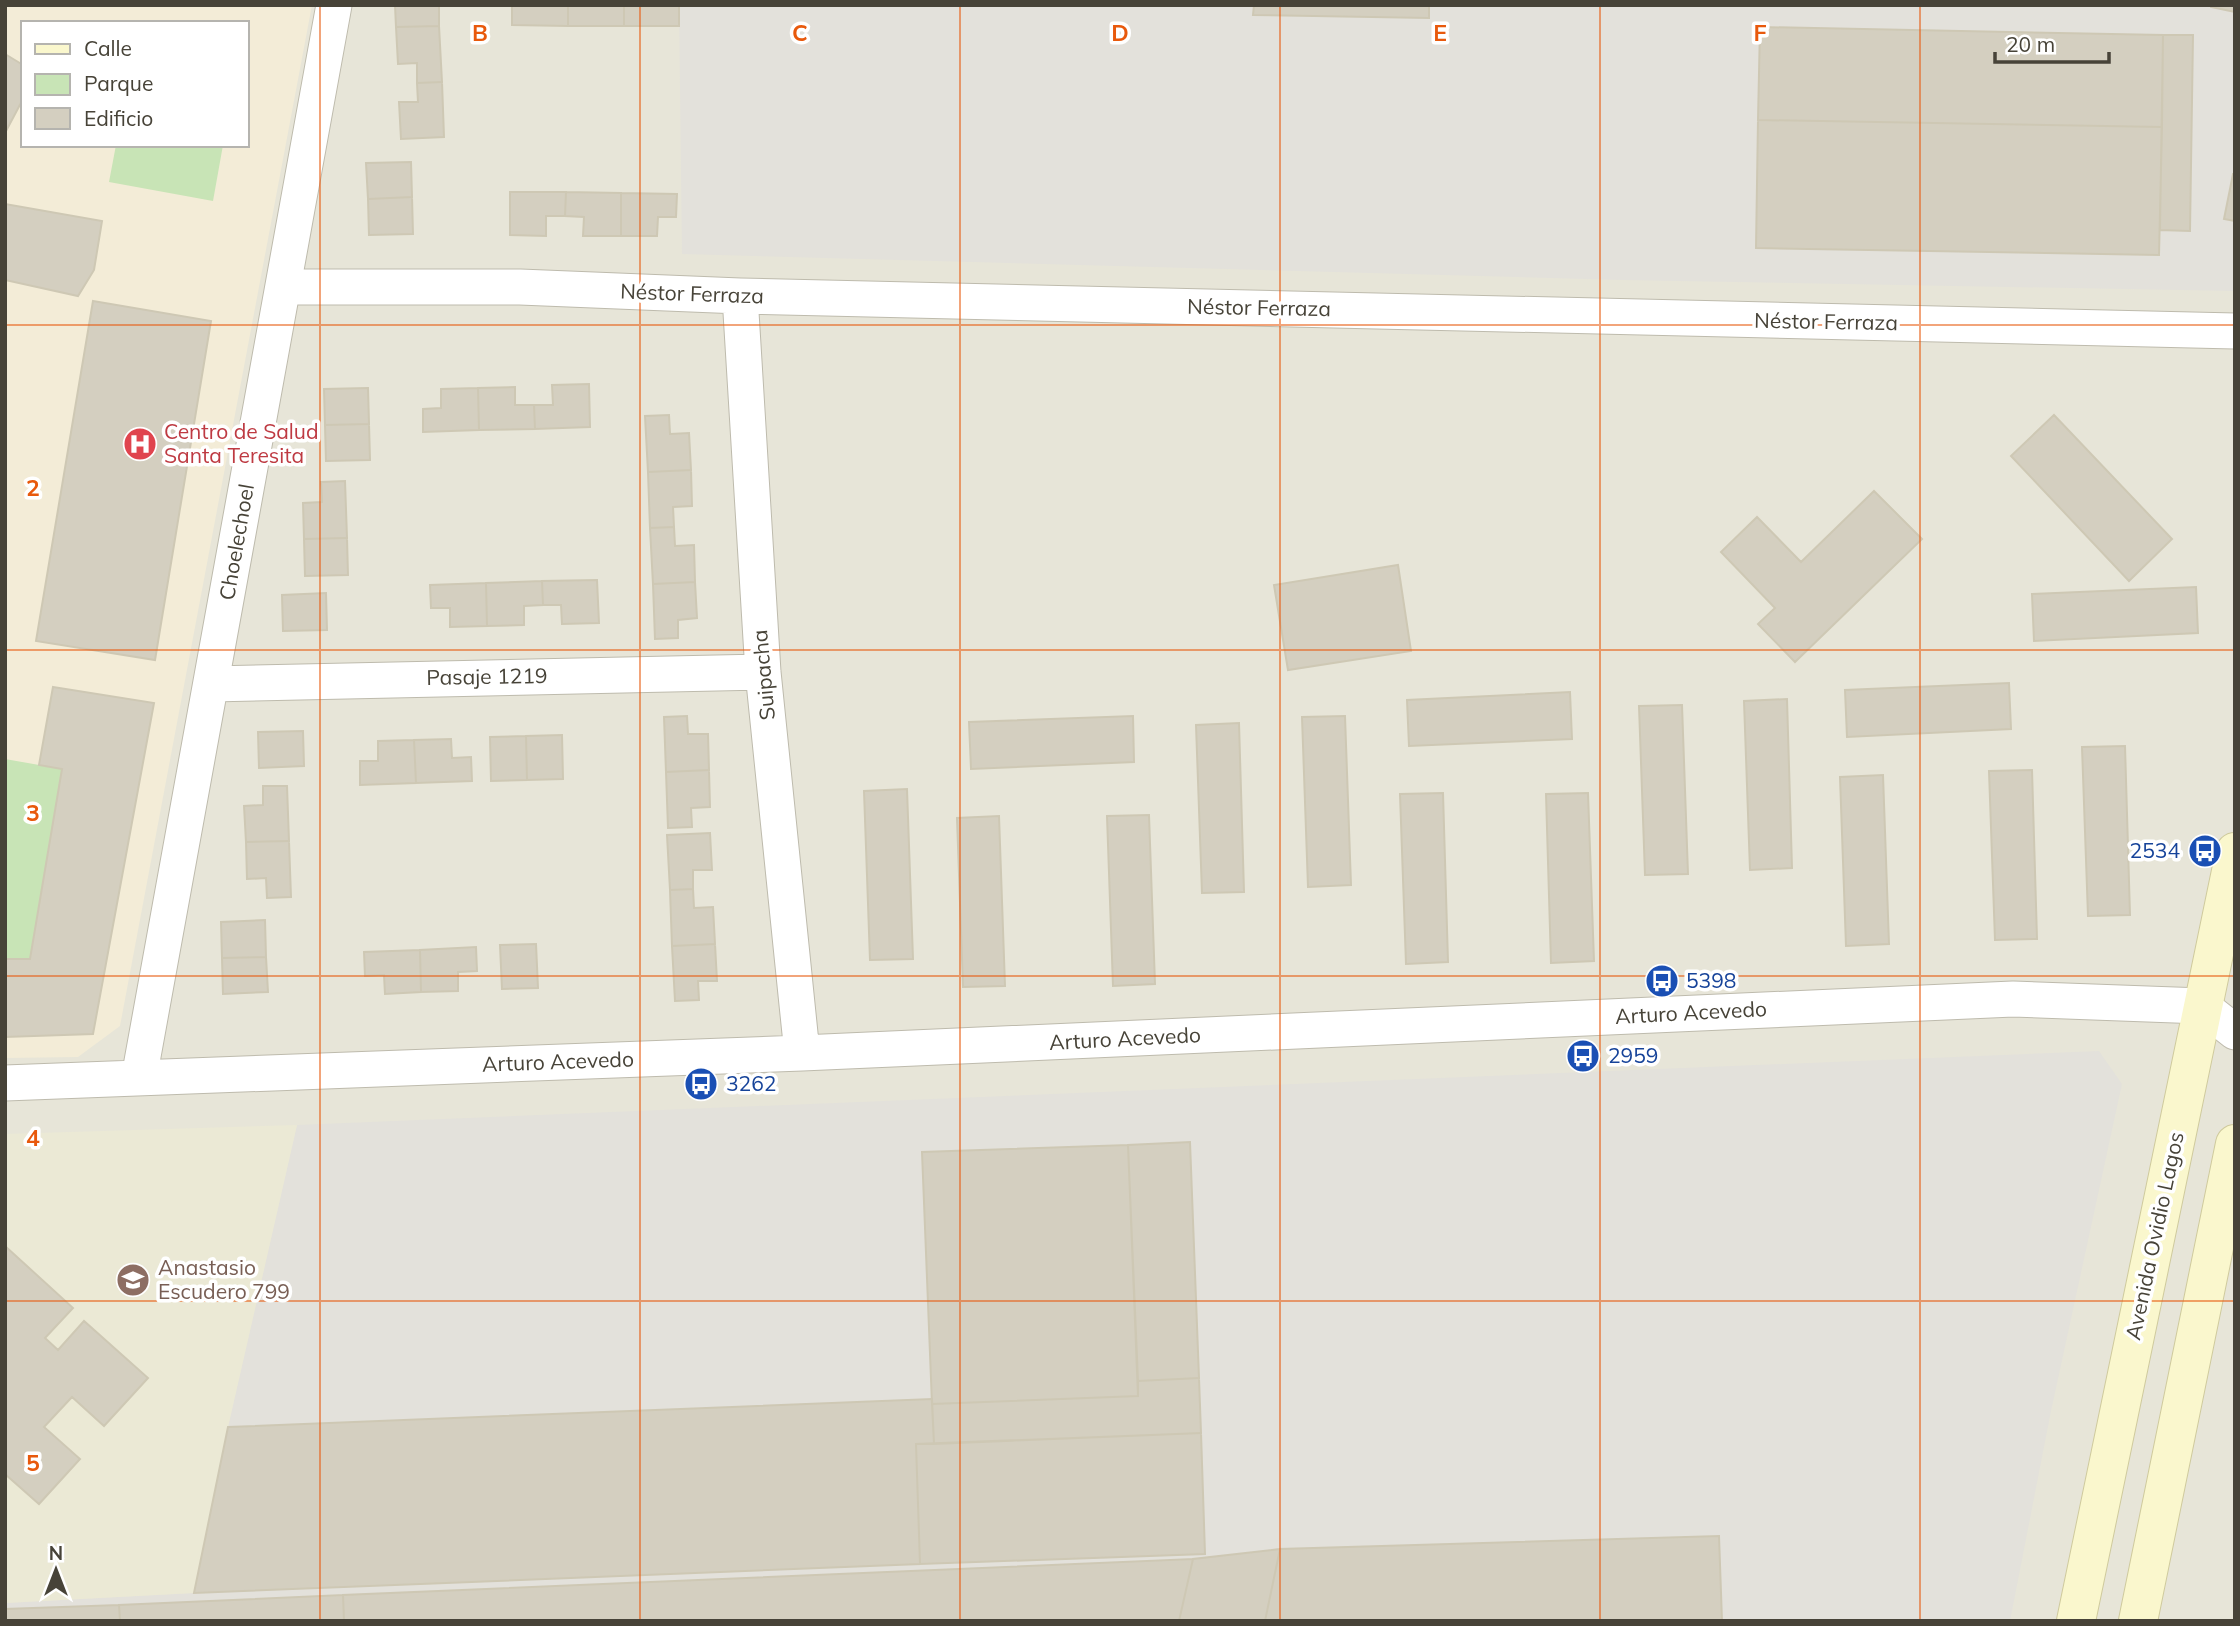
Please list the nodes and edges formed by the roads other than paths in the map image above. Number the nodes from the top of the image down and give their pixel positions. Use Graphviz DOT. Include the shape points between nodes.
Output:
graph roads {
  1 [pos="334,5"];
  2 [pos="283,287"];
  3 [pos="740,296"];
  4 [pos="2235,331"];
  5 [pos="763,672"];
  6 [pos="211,684"];
  7 [pos="2235,852"];
  8 [pos="2202,1006"];
  9 [pos="2235,1032"];
  10 [pos="802,1053"];
  11 [pos="139,1078"];
  12 [pos="5,1083"];
  13 [pos="2235,1144"];
  14 [pos="2076,1621"];
  15 [pos="2137,1621"];
  1 -- 2 [label="street, Choelechoel"];
  2 -- 3 [label="street, Néstor Ferraza" via="520,287"];
  2 -- 6 [label="street, Choelechoel"];
  3 -- 4 [label="street, Néstor Ferraza"];
  3 -- 5 [label="street, Suipacha"];
  5 -- 6 [label="street, Pasaje 1219"];
  5 -- 10 [label="street, Suipacha"];
  6 -- 11 [label="street, Choelechoel"];
  7 -- 8 [label="main road, Avenida Ovidio Lagos"];
  8 -- 9 [label="street"];
  8 -- 10 [label="street, Arturo Acevedo" via="2013,999"];
  8 -- 14 [label="main road, Avenida Ovidio Lagos"];
  10 -- 11 [label="street, Arturo Acevedo"];
  11 -- 12 [label="street, Arturo Acevedo"];
  13 -- 15 [label="main road"];
}
